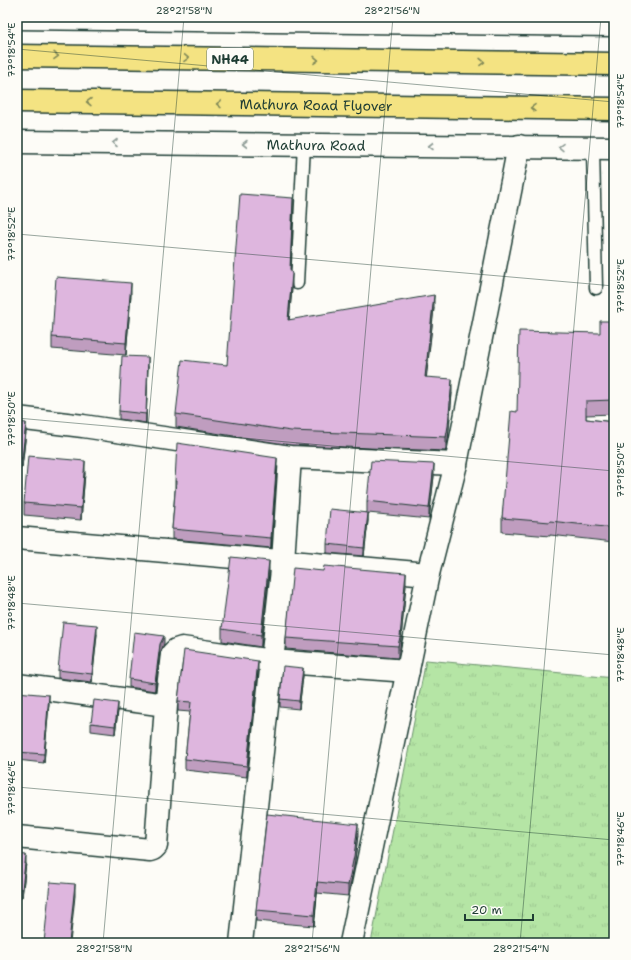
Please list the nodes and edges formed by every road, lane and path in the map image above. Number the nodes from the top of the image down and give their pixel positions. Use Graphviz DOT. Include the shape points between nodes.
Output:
graph roads {
  1 [pos="17,18"];
  2 [pos="546,21"];
  3 [pos="614,25"];
  4 [pos="17,56"];
  5 [pos="614,64"];
  6 [pos="17,101"];
  7 [pos="614,109"];
  8 [pos="17,142"];
  9 [pos="304,145"];
  10 [pos="519,146"];
  11 [pos="604,148"];
  12 [pos="296,283"];
  13 [pos="596,288"];
  14 [pos="17,418"];
  15 [pos="290,458"];
  16 [pos="456,464"];
  17 [pos="17,538"];
  18 [pos="283,561"];
  19 [pos="428,574"];
  20 [pos="272,661"];
  21 [pos="408,671"];
  22 [pos="17,685"];
  23 [pos="166,705"];
  24 [pos="17,837"];
  25 [pos="241,943"];
  26 [pos="351,943"];
  1 -- 2 [label="street"];
  2 -- 3 [label="street"];
  4 -- 5 [label="highway, NH44, one-way"];
  7 -- 6 [label="highway, Mathura Road Flyover, one-way"];
  9 -- 8 [label="street, Mathura Road, one-way"];
  10 -- 9 [label="street, Mathura Road, one-way"];
  9 -- 12 [label="lane"];
  11 -- 10 [label="street, Mathura Road, one-way"];
  10 -- 16 [label="street"];
  11 -- 13 [label="lane"];
  14 -- 15 [label="street"];
  15 -- 16 [label="street"];
  15 -- 18 [label="street"];
  16 -- 19 [label="street"];
  17 -- 18 [label="street"];
  18 -- 19 [label="street"];
  18 -- 20 [label="street"];
  19 -- 21 [label="street"];
  20 -- 21 [label="street"];
  20 -- 23 [label="street" via="182,648 176,650 172,654"];
  20 -- 25 [label="street"];
  21 -- 26 [label="street"];
  22 -- 23 [label="street"];
  23 -- 24 [label="street" via="157,838 153,849"];
}
